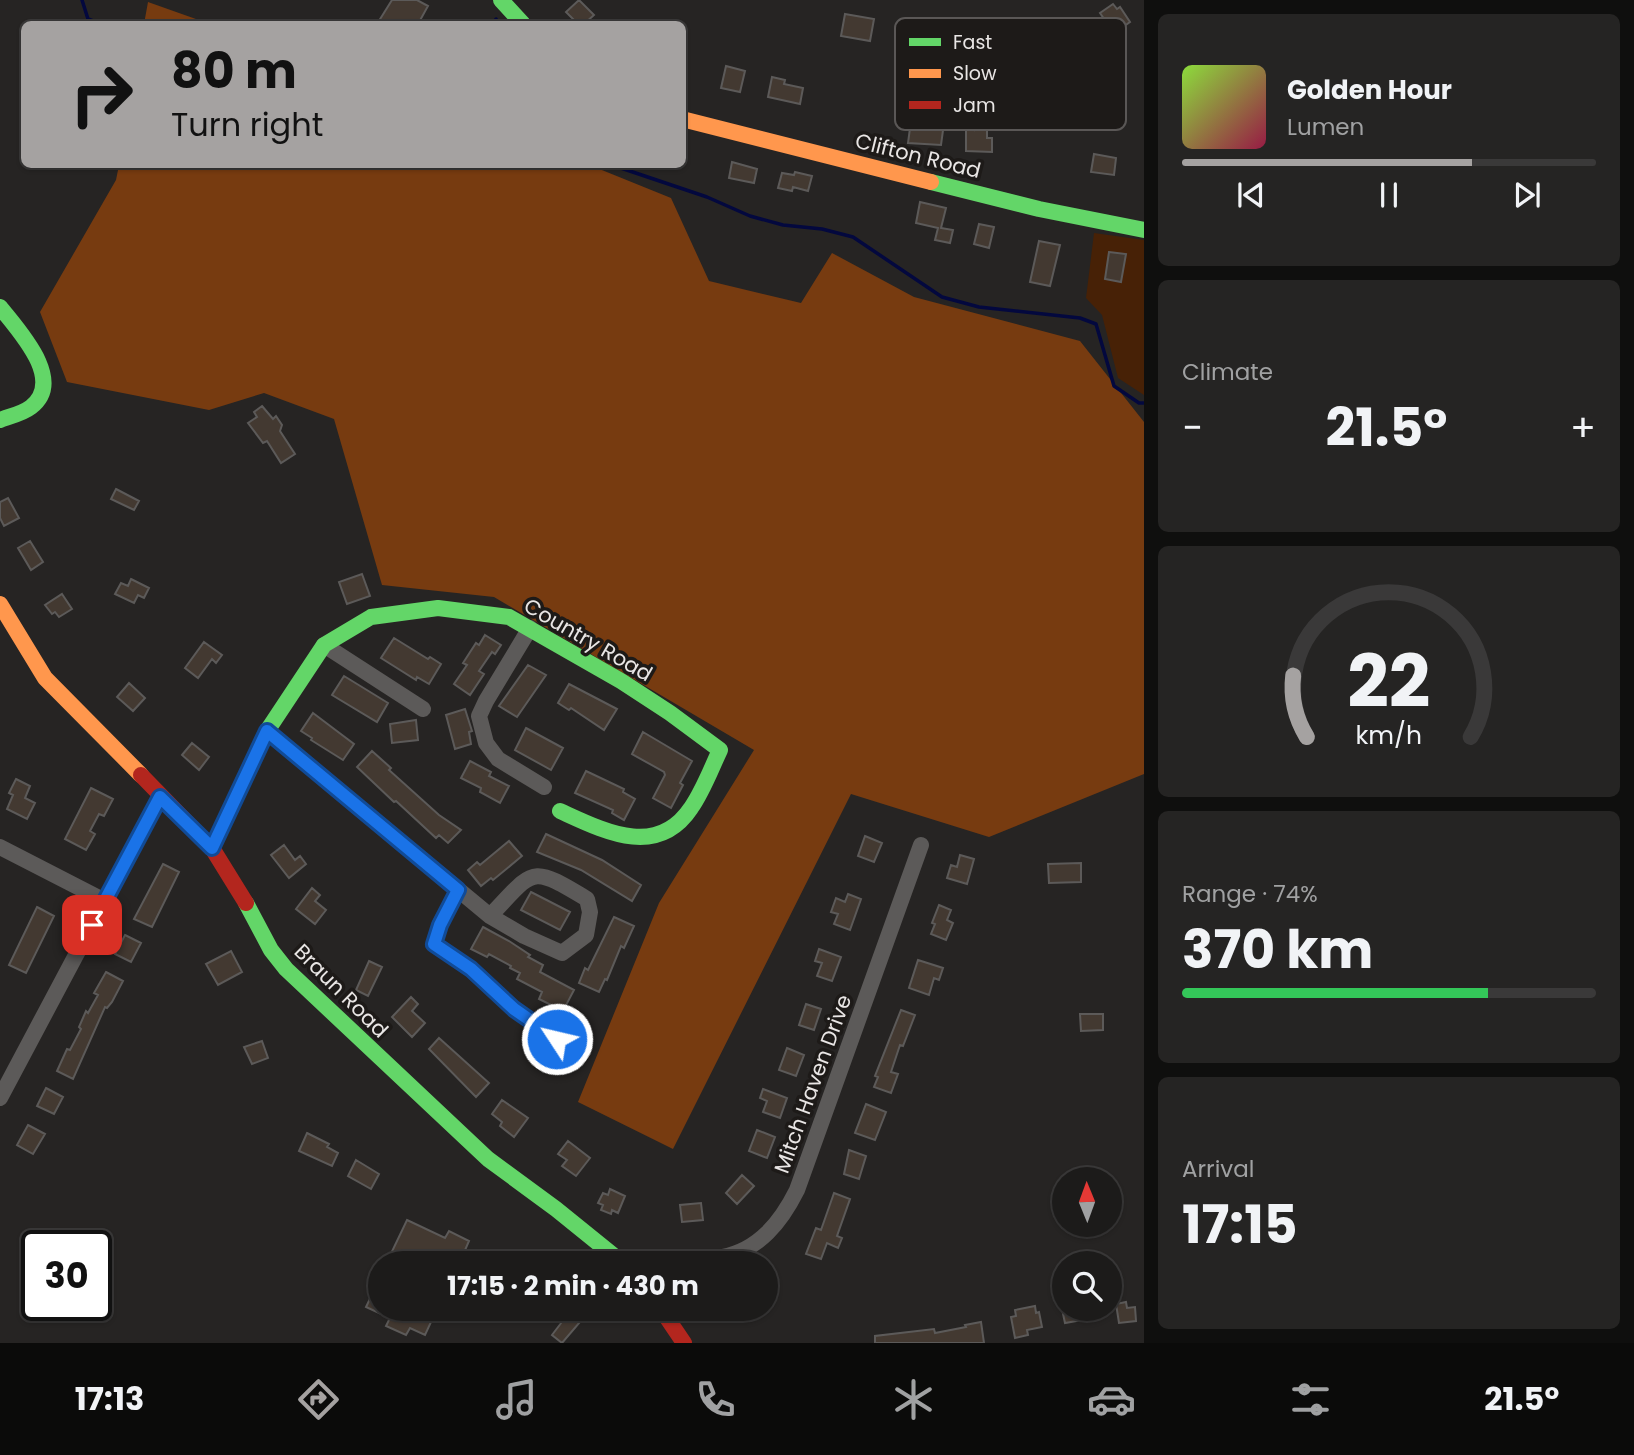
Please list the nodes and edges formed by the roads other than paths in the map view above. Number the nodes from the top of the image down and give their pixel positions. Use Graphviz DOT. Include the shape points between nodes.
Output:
graph roads {
  1 [pos="501,0"];
  2 [pos="520,21"];
  3 [pos="686,120"];
  4 [pos="1144,229"];
  5 [pos="0,307"];
  6 [pos="0,420"];
  7 [pos="0,604"];
  8 [pos="530,628"];
  9 [pos="324,645"];
  10 [pos="423,709"];
  11 [pos="267,731"];
  12 [pos="544,787"];
  13 [pos="160,797"];
  14 [pos="560,811"];
  15 [pos="921,845"];
  16 [pos="0,847"];
  17 [pos="212,848"];
  18 [pos="458,890"];
  19 [pos="105,901"];
  20 [pos="490,916"];
  21 [pos="557,1039"];
  22 [pos="1,1095"];
  23 [pos="608,1251"];
  24 [pos="741,1251"];
  25 [pos="669,1321"];
  26 [pos="684,1343"];
  1 -- 2 [label="street"];
  3 -- 4 [label="street, Clifton Road" via="1039,209"];
  5 -- 6 [label="street" via="40,361 43,374 34,404"];
  7 -- 13 [label="street, Braun Road" via="45,678"];
  8 -- 9 [label="street, Country Road" via="509,617 438,608 371,617"];
  8 -- 12 [label="street" via="479,716 486,743 498,759"];
  8 -- 14 [label="street, Country Road" via="631,687 720,750 690,811 671,830 628,838"];
  9 -- 10 [label="street"];
  9 -- 11 [label="street, Country Road"];
  11 -- 17 [label="street, Country Road"];
  11 -- 18 [label="street"];
  13 -- 17 [label="street, Braun Road"];
  13 -- 19 [label="street"];
  15 -- 24 [label="street, Mitch Haven Drive" via="797,1190 765,1236"];
  16 -- 19 [label="street"];
  17 -- 23 [label="street, Braun Road" via="286,969 488,1159"];
  18 -- 20 [label="street"];
  18 -- 21 [label="street" via="434,944"];
  19 -- 22 [label="street"];
  20 -- 20 [label="street" via="562,953 586,935 590,912 587,899 537,874 523,881"];
  25 -- 26 [label="street"];
}
